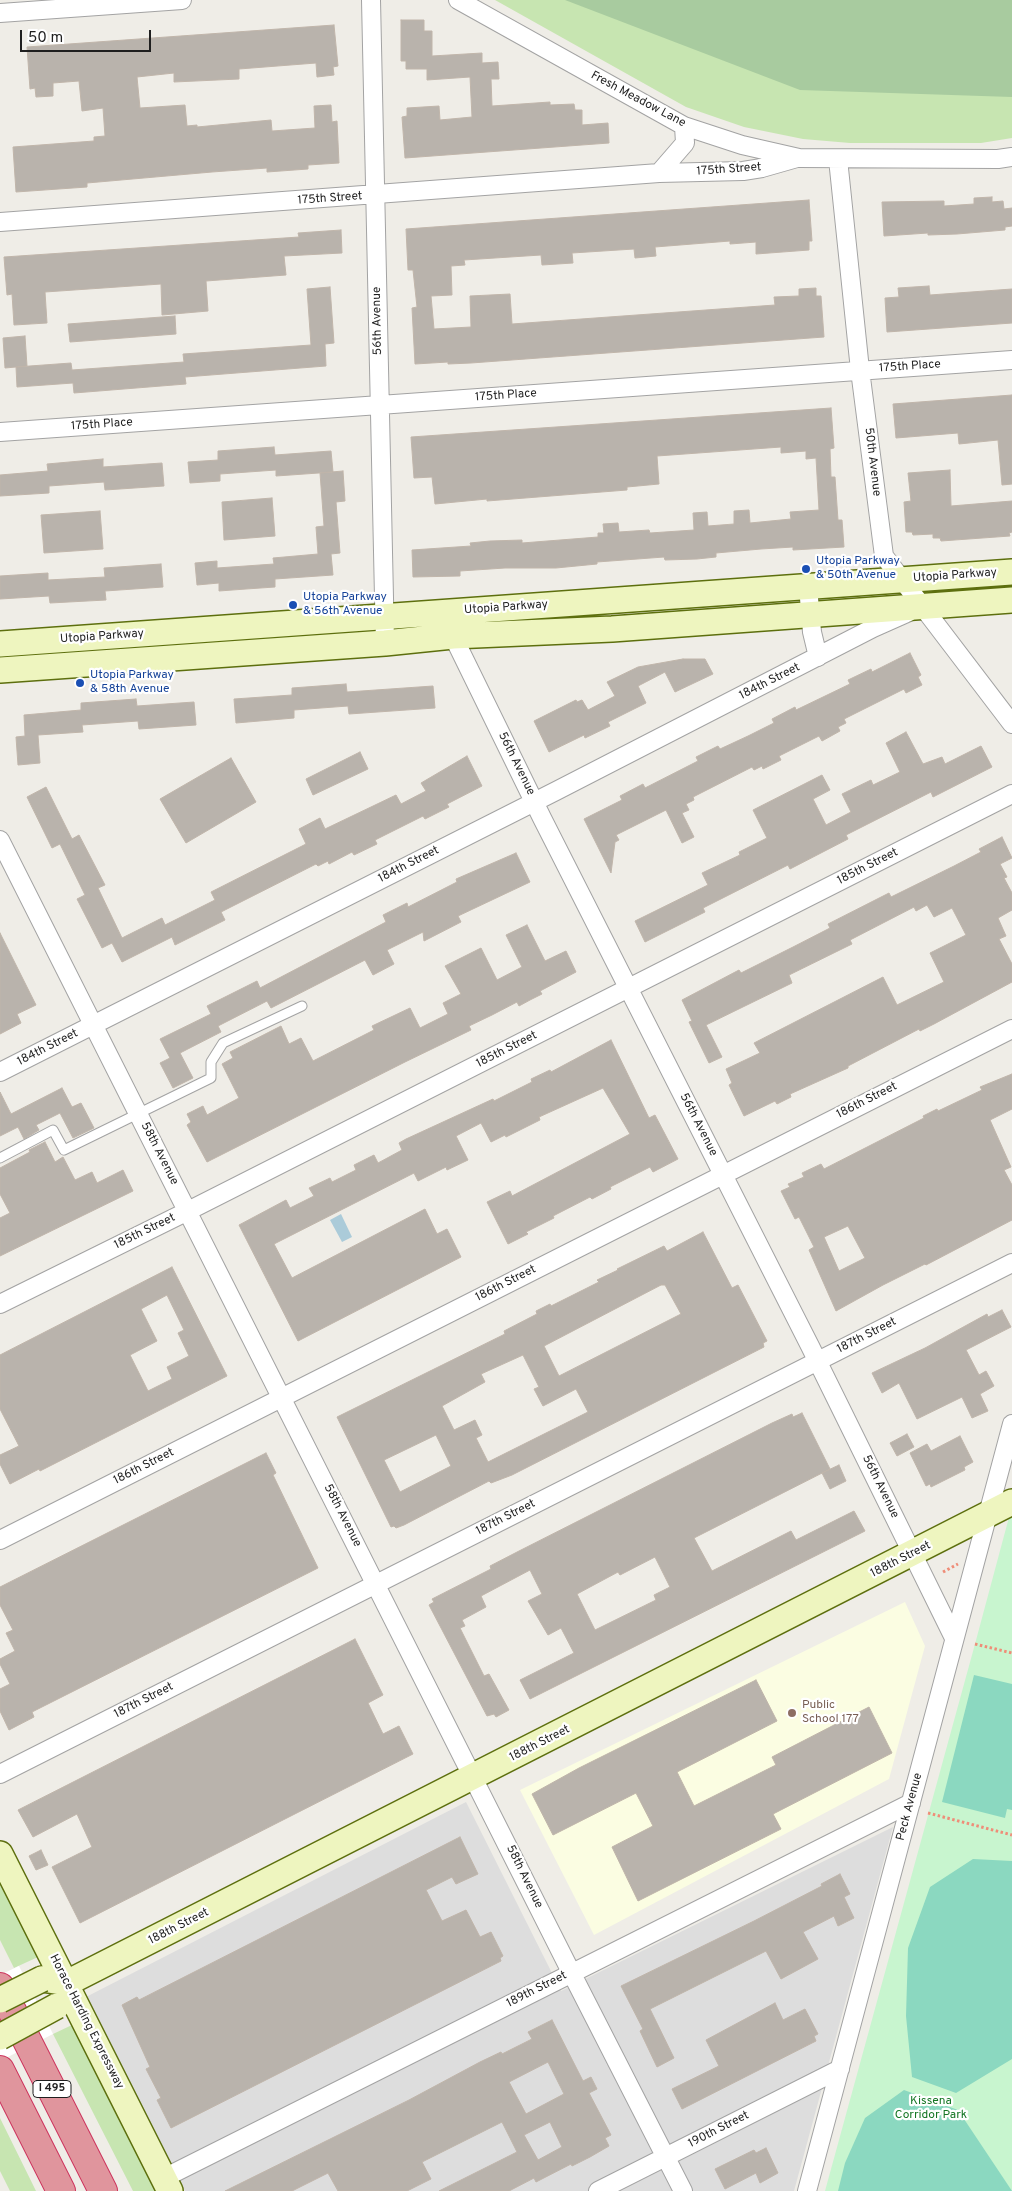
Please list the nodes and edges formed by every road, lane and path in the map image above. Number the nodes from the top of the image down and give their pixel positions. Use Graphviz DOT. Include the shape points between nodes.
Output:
graph roads {
  1 [pos="182,0"];
  2 [pos="371,0"];
  3 [pos="458,0"];
  4 [pos="0,13"];
  5 [pos="684,126"];
  6 [pos="1012,157"];
  7 [pos="799,158"];
  8 [pos="838,159"];
  9 [pos="659,173"];
  10 [pos="375,196"];
  11 [pos="0,222"];
  12 [pos="1012,360"];
  13 [pos="860,370"];
  14 [pos="380,405"];
  15 [pos="0,432"];
  16 [pos="1012,572"];
  17 [pos="904,580"];
  18 [pos="808,587"];
  19 [pos="1012,600"];
  20 [pos="923,606"];
  21 [pos="442,613"];
  22 [pos="811,613"];
  23 [pos="384,618"];
  24 [pos="453,636"];
  25 [pos="385,643"];
  26 [pos="0,644"];
  27 [pos="818,657"];
  28 [pos="5,672"];
  29 [pos="1012,724"];
  30 [pos="1012,794"];
  31 [pos="534,802"];
  32 [pos="0,840"];
  33 [pos="628,988"];
  34 [pos="302,1006"];
  35 [pos="94,1025"];
  36 [pos="1012,1028"];
  37 [pos="0,1072"];
  38 [pos="138,1113"];
  39 [pos="0,1158"];
  40 [pos="723,1174"];
  41 [pos="188,1211"];
  42 [pos="1012,1263"];
  43 [pos="0,1304"];
  44 [pos="817,1361"];
  45 [pos="282,1397"];
  46 [pos="1012,1424"];
  47 [pos="1012,1502"];
  48 [pos="988,1513"];
  49 [pos="0,1540"];
  50 [pos="912,1554"];
  51 [pos="965,1560"];
  52 [pos="943,1572"];
  53 [pos="376,1584"];
  54 [pos="954,1638"];
  55 [pos="975,1644"];
  56 [pos="1012,1653"];
  57 [pos="0,1774"];
  58 [pos="474,1777"];
  59 [pos="911,1803"];
  60 [pos="928,1813"];
  61 [pos="1012,1835"];
  62 [pos="0,1854"];
  63 [pos="571,1972"];
  64 [pos="67,1983"];
  65 [pos="0,1987"];
  66 [pos="0,2000"];
  67 [pos="0,2037"];
  68 [pos="840,2069"];
  69 [pos="0,2070"];
  70 [pos="666,2157"];
  71 [pos="167,2184"];
  72 [pos="61,2191"];
  73 [pos="103,2191"];
  74 [pos="598,2191"];
  75 [pos="684,2191"];
  76 [pos="808,2191"];
  1 -- 4 [label="street"];
  2 -- 10 [label="street, 56th Avenue"];
  3 -- 5 [label="street, Fresh Meadow Lane"];
  5 -- 7 [label="street, Fresh Meadow Lane" via="742,145"];
  5 -- 9 [label="street" via="685,143"];
  6 -- 8 [label="street, Fresh Meadow Lane"];
  7 -- 8 [label="street, Fresh Meadow Lane"];
  7 -- 9 [label="street, 175th Street" via="743,171"];
  8 -- 13 [label="street, 50th Avenue"];
  9 -- 10 [label="street, 175th Street"];
  10 -- 11 [label="street, 175th Street"];
  10 -- 14 [label="street, 56th Avenue"];
  12 -- 13 [label="street, 175th Place"];
  13 -- 14 [label="street, 175th Place"];
  13 -- 17 [label="street, 50th Avenue" via="884,556"];
  14 -- 15 [label="street, 175th Place"];
  14 -- 23 [label="street, 56th Avenue"];
  16 -- 17 [label="main road, Utopia Parkway"];
  17 -- 18 [label="main road, Utopia Parkway"];
  17 -- 20 [label="street, 50th Avenue"];
  18 -- 21 [label="main road, Utopia Parkway"];
  18 -- 22 [label="street"];
  19 -- 20 [label="main road, Utopia Parkway"];
  20 -- 22 [label="main road, Utopia Parkway"];
  20 -- 27 [label="street, 184th Street"];
  20 -- 29 [label="street, 50th Avenue"];
  21 -- 23 [label="main road, Utopia Parkway"];
  21 -- 24 [label="street, 56th Avenue"];
  22 -- 24 [label="main road, Utopia Parkway" via="612,629"];
  22 -- 27 [label="street"];
  23 -- 25 [label="street, 56th Avenue"];
  23 -- 26 [label="main road, Utopia Parkway"];
  24 -- 25 [label="main road, Utopia Parkway"];
  24 -- 31 [label="street, 56th Avenue"];
  25 -- 28 [label="main road, Utopia Parkway"];
  27 -- 31 [label="street, 184th Street"];
  30 -- 33 [label="street, 185th Street"];
  31 -- 33 [label="street, 56th Avenue"];
  31 -- 35 [label="street, 184th Street"];
  32 -- 35 [label="street, 58th Avenue"];
  33 -- 40 [label="street, 56th Avenue"];
  33 -- 41 [label="street, 185th Street"];
  34 -- 38 [label="lane" via="223,1043 211,1062 211,1078"];
  35 -- 37 [label="street, 184th Street"];
  35 -- 38 [label="street, 58th Avenue"];
  36 -- 40 [label="street, 186th Street"];
  38 -- 39 [label="lane" via="64,1150 53,1130"];
  38 -- 41 [label="street, 58th Avenue"];
  40 -- 44 [label="street, 56th Avenue"];
  40 -- 45 [label="street, 186th Street"];
  41 -- 43 [label="street, 185th Street"];
  41 -- 45 [label="street, 58th Avenue"];
  42 -- 44 [label="street, 187th Street"];
  44 -- 50 [label="street, 56th Avenue"];
  44 -- 53 [label="street, 187th Street"];
  45 -- 49 [label="street, 186th Street"];
  45 -- 53 [label="street, 58th Avenue"];
  46 -- 48 [label="street, Peck Avenue"];
  47 -- 48 [label="main road, 188th Street"];
  48 -- 50 [label="main road, 188th Street"];
  48 -- 54 [label="street, Peck Avenue"];
  50 -- 54 [label="street, 56th Avenue"];
  50 -- 58 [label="main road, 188th Street"];
  51 -- 52 [label="path"];
  53 -- 57 [label="street, 187th Street"];
  53 -- 58 [label="street, 58th Avenue"];
  54 -- 59 [label="street, Peck Avenue"];
  55 -- 56 [label="path"];
  58 -- 63 [label="street, 58th Avenue"];
  58 -- 64 [label="main road, 188th Street"];
  59 -- 63 [label="street, 189th Street"];
  59 -- 68 [label="street, Peck Avenue"];
  60 -- 61 [label="path"];
  62 -- 64 [label="main road, Horace Harding Expressway"];
  63 -- 70 [label="street, 58th Avenue"];
  63 -- 71 [label="street, 189th Street"];
  64 -- 66 [label="main road, bridge" via="42,1979"];
  64 -- 67 [label="main road, bridge" via="57,2006"];
  64 -- 71 [label="main road, Horace Harding Expressway"];
  65 -- 73 [label="highway, I 495"];
  68 -- 70 [label="street, 190th Street"];
  68 -- 76 [label="street, Peck Avenue"];
  69 -- 72 [label="highway, I 495"];
  70 -- 74 [label="street, 190th Street"];
  70 -- 75 [label="street, 58th Avenue"];
}
